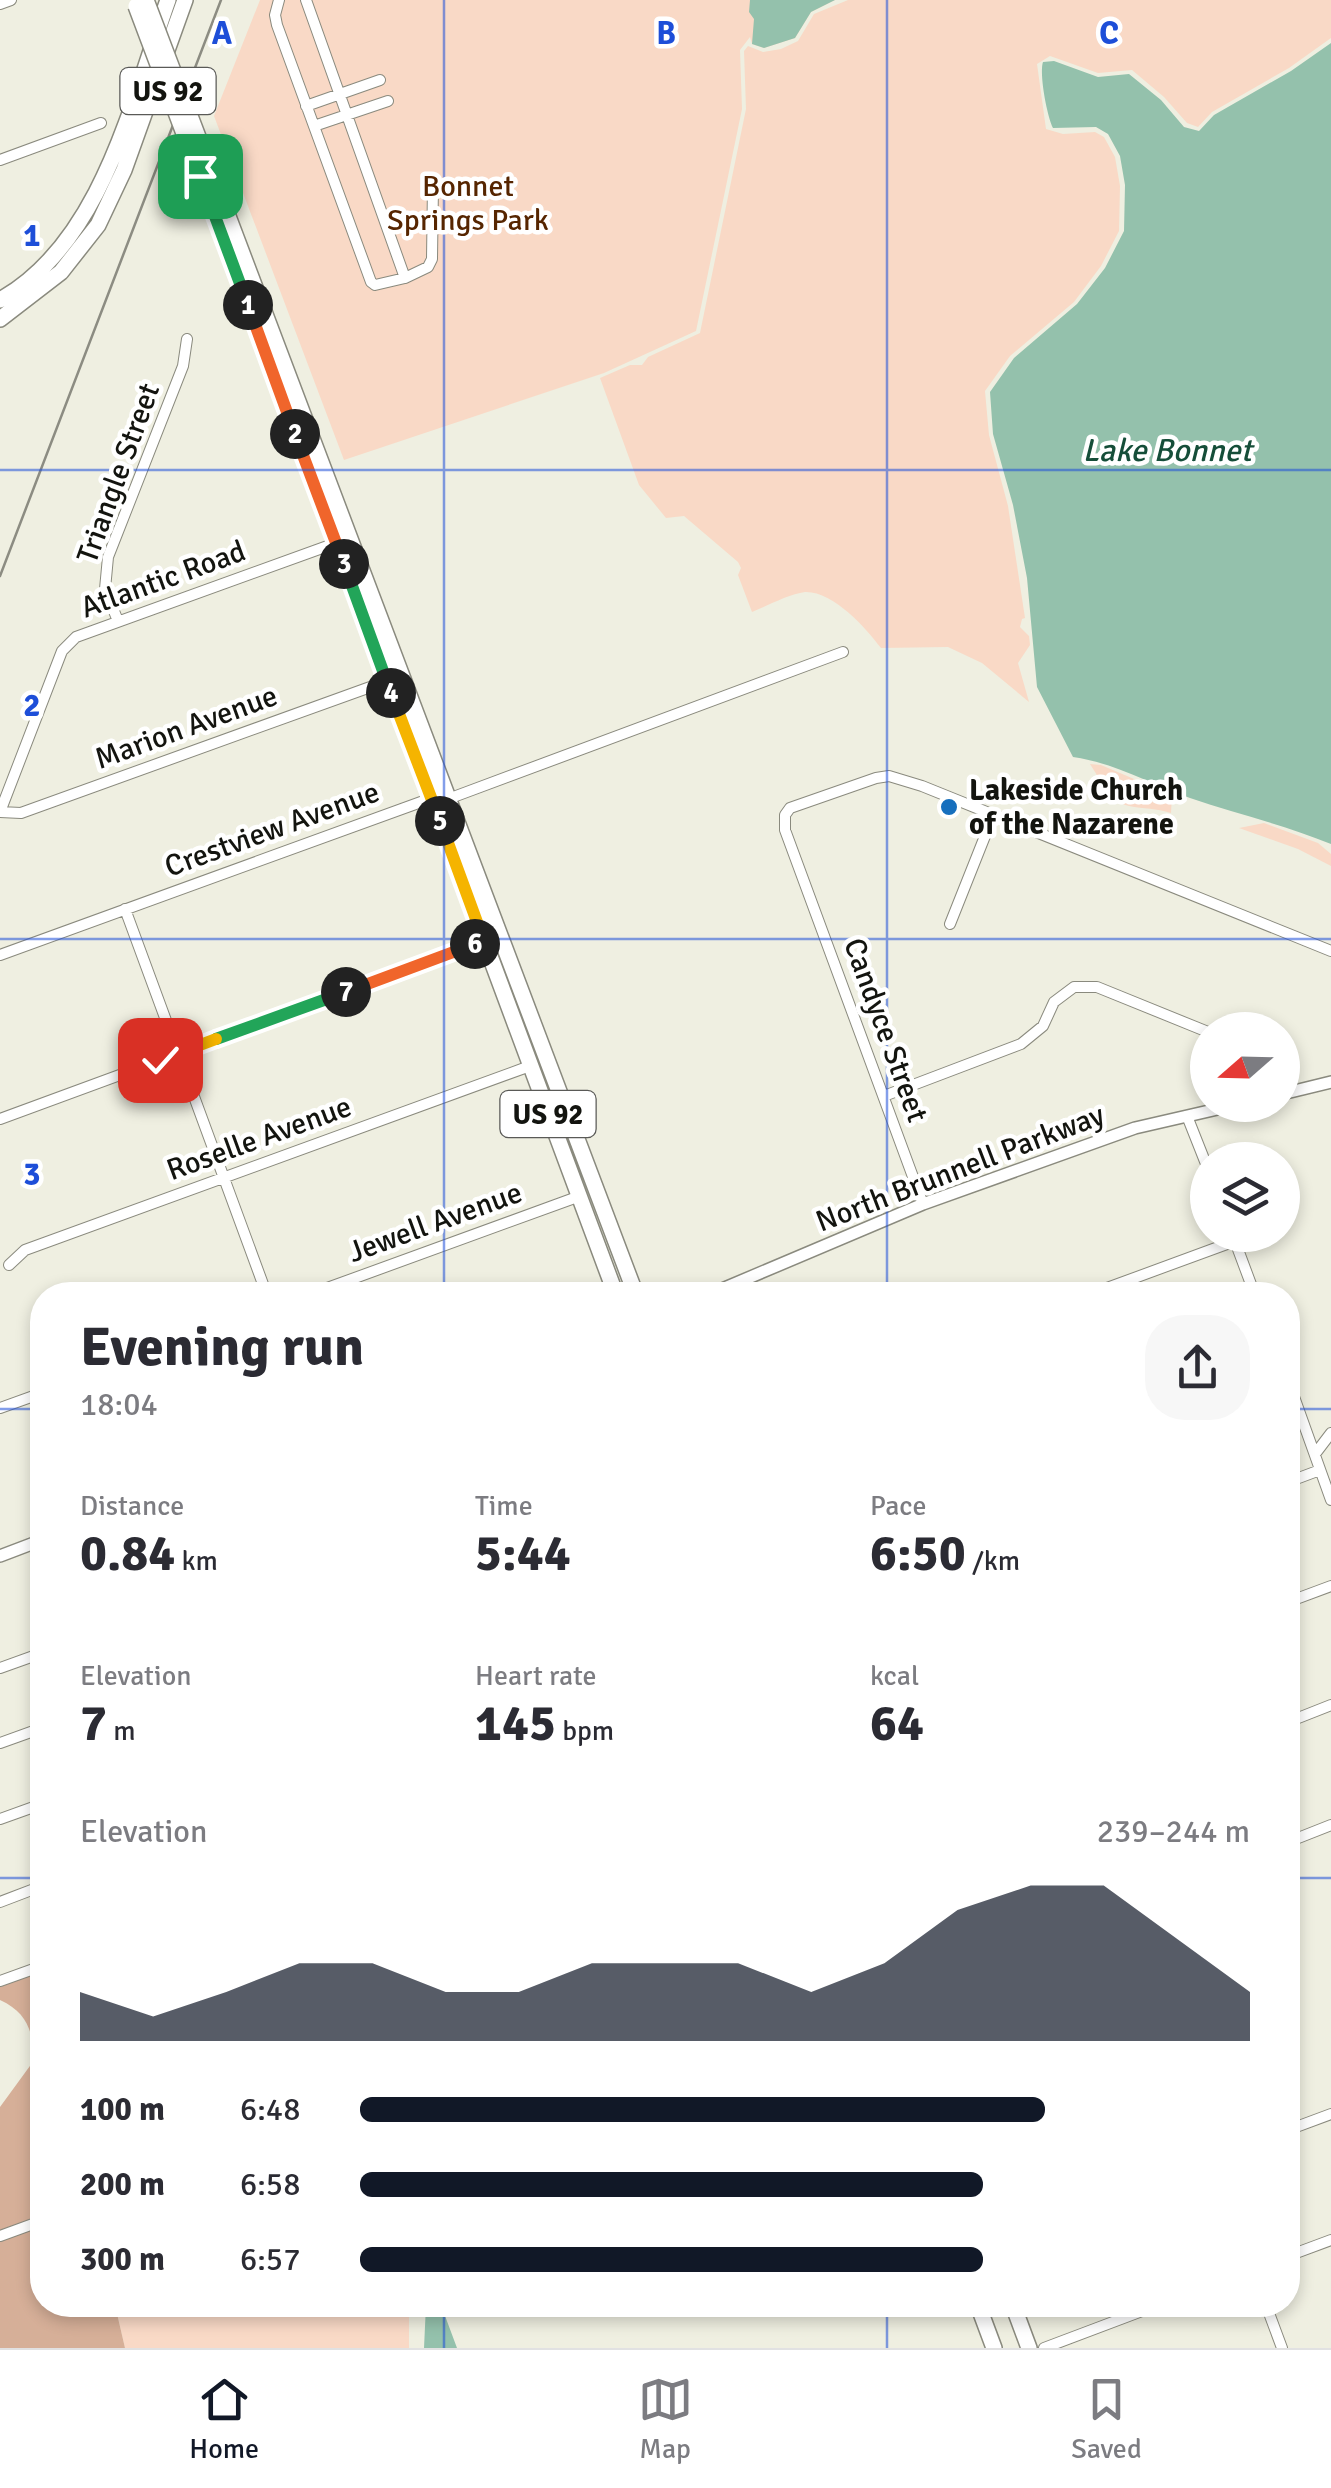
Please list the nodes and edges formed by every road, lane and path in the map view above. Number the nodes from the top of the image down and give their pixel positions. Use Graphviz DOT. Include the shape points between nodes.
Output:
graph roads {
  1 [pos="12,0"];
  2 [pos="168,0"];
  3 [pos="185,0"];
  4 [pos="279,0"];
  5 [pos="306,0"];
  6 [pos="139,2"];
  7 [pos="0,4"];
  8 [pos="380,80"];
  9 [pos="340,94"];
  10 [pos="388,101"];
  11 [pos="306,106"];
  12 [pos="347,114"];
  13 [pos="102,123"];
  14 [pos="314,126"];
  15 [pos="0,160"];
  16 [pos="433,185"];
  17 [pos="405,278"];
  18 [pos="28,279"];
  19 [pos="0,300"];
  20 [pos="0,310"];
  21 [pos="0,319"];
  22 [pos="188,339"];
  23 [pos="343,540"];
  24 [pos="118,621"];
  25 [pos="843,652"];
  26 [pos="394,676"];
  27 [pos="440,799"];
  28 [pos="0,812"];
  29 [pos="993,816"];
  30 [pos="125,909"];
  31 [pos="950,924"];
  32 [pos="484,941"];
  33 [pos="1331,951"];
  34 [pos="0,956"];
  35 [pos="1190,1025"];
  36 [pos="179,1053"];
  37 [pos="538,1064"];
  38 [pos="1331,1082"];
  39 [pos="1300,1090"];
  40 [pos="884,1096"];
  41 [pos="1188,1116"];
  42 [pos="0,1119"];
  43 [pos="1198,1142"];
  44 [pos="224,1178"];
  45 [pos="580,1196"];
  46 [pos="923,1204"];
  47 [pos="1198,1252"];
  48 [pos="1239,1252"];
  49 [pos="9,1265"];
  50 [pos="262,1282"];
  51 [pos="344,1282"];
  52 [pos="611,1282"];
  53 [pos="632,1282"];
  54 [pos="739,1282"];
  55 [pos="1121,1282"];
  56 [pos="1250,1282"];
  57 [pos="30,1397"];
  58 [pos="0,1408"];
  59 [pos="1300,1413"];
  60 [pos="1331,1433"];
  61 [pos="1315,1454"];
  62 [pos="1320,1470"];
  63 [pos="1300,1478"];
  64 [pos="1331,1500"];
  65 [pos="30,1545"];
  66 [pos="0,1556"];
  67 [pos="1331,1586"];
  68 [pos="1300,1598"];
  69 [pos="30,1657"];
  70 [pos="0,1668"];
  71 [pos="1331,1705"];
  72 [pos="1300,1717"];
  73 [pos="30,1732"];
  74 [pos="0,1743"];
  75 [pos="30,1808"];
  76 [pos="0,1819"];
  77 [pos="1331,1825"];
  78 [pos="1300,1837"];
  79 [pos="30,1891"];
  80 [pos="0,1902"];
  81 [pos="30,1970"];
  82 [pos="0,1981"];
  83 [pos="1331,2114"];
  84 [pos="1300,2126"];
  85 [pos="30,2225"];
  86 [pos="0,2236"];
  87 [pos="1331,2240"];
  88 [pos="1300,2252"];
  89 [pos="982,2317"];
  90 [pos="1017,2317"];
  91 [pos="1126,2317"];
  92 [pos="1270,2317"];
  93 [pos="994,2348"];
  94 [pos="1029,2348"];
  95 [pos="1044,2348"];
  96 [pos="1282,2348"];
  1 -- 7 [label="street"];
  2 -- 18 [label="main road" via="95,197"];
  3 -- 21 [label="main road" via="98,225 61,272"];
  4 -- 11 [label="street" via="277,25"];
  5 -- 9 [label="street"];
  6 -- 23 [label="main road, US 92, bridge" via="206,158"];
  6 -- 23 [label="main road, US 92, bridge" via="298,443"];
  8 -- 9 [label="street"];
  9 -- 11 [label="street"];
  9 -- 12 [label="street"];
  10 -- 12 [label="street"];
  11 -- 14 [label="street"];
  12 -- 14 [label="street"];
  12 -- 17 [label="street"];
  13 -- 15 [label="street"];
  14 -- 17 [label="street" via="371,282 382,286"];
  16 -- 17 [label="street" via="432,259"];
  18 -- 19 [label="main road"];
  18 -- 20 [label="main road"];
  22 -- 24 [label="street, Triangle Street" via="184,366 108,557 105,589"];
  23 -- 24 [label="street, Atlantic Road"];
  23 -- 26 [label="main road, US 92"];
  24 -- 28 [label="street, Atlantic Road" via="76,636 62,650"];
  25 -- 27 [label="street, Crestview Avenue"];
  26 -- 27 [label="main road, US 92"];
  26 -- 28 [label="street, Marion Avenue" via="21,813"];
  27 -- 30 [label="street, Crestview Avenue"];
  27 -- 32 [label="main road, US 92"];
  27 -- 37 [label="main road, US 92"];
  29 -- 31 [label="street"];
  29 -- 33 [label="street"];
  29 -- 40 [label="street, Candyce Street" via="889,776 797,804 785,815"];
  30 -- 34 [label="street, Crestview Avenue"];
  30 -- 36 [label="street"];
  32 -- 36 [label="street"];
  32 -- 37 [label="main road, US 92" via="518,1032"];
  35 -- 40 [label="street" via="1097,987 1074,987 1022,1044"];
  36 -- 42 [label="street"];
  36 -- 44 [label="street"];
  37 -- 44 [label="street, Roselle Avenue"];
  37 -- 45 [label="main road, US 92"];
  37 -- 53 [label="main road, US 92" via="560,1098"];
  38 -- 39 [label="street"];
  40 -- 46 [label="street, Candyce Street"];
  41 -- 43 [label="street"];
  41 -- 46 [label="street, North Brunnell Parkway" via="1135,1128"];
  44 -- 49 [label="street, Roselle Avenue" via="25,1250"];
  44 -- 50 [label="street"];
  45 -- 51 [label="street, Jewell Avenue"];
  45 -- 52 [label="main road, US 92"];
  46 -- 54 [label="street, North Brunnell Parkway"];
  47 -- 55 [label="street"];
  48 -- 56 [label="street"];
  57 -- 58 [label="street"];
  59 -- 61 [label="street"];
  60 -- 61 [label="street"];
  61 -- 62 [label="street"];
  62 -- 63 [label="street"];
  62 -- 64 [label="street"];
  65 -- 66 [label="street"];
  67 -- 68 [label="street"];
  69 -- 70 [label="street"];
  71 -- 72 [label="street"];
  73 -- 74 [label="street"];
  75 -- 76 [label="street"];
  77 -- 78 [label="street"];
  79 -- 80 [label="street"];
  81 -- 82 [label="street"];
  83 -- 84 [label="street"];
  85 -- 86 [label="street"];
  87 -- 88 [label="street"];
  89 -- 93 [label="main road"];
  90 -- 94 [label="main road"];
  91 -- 95 [label="street"];
  92 -- 96 [label="street"];
}
